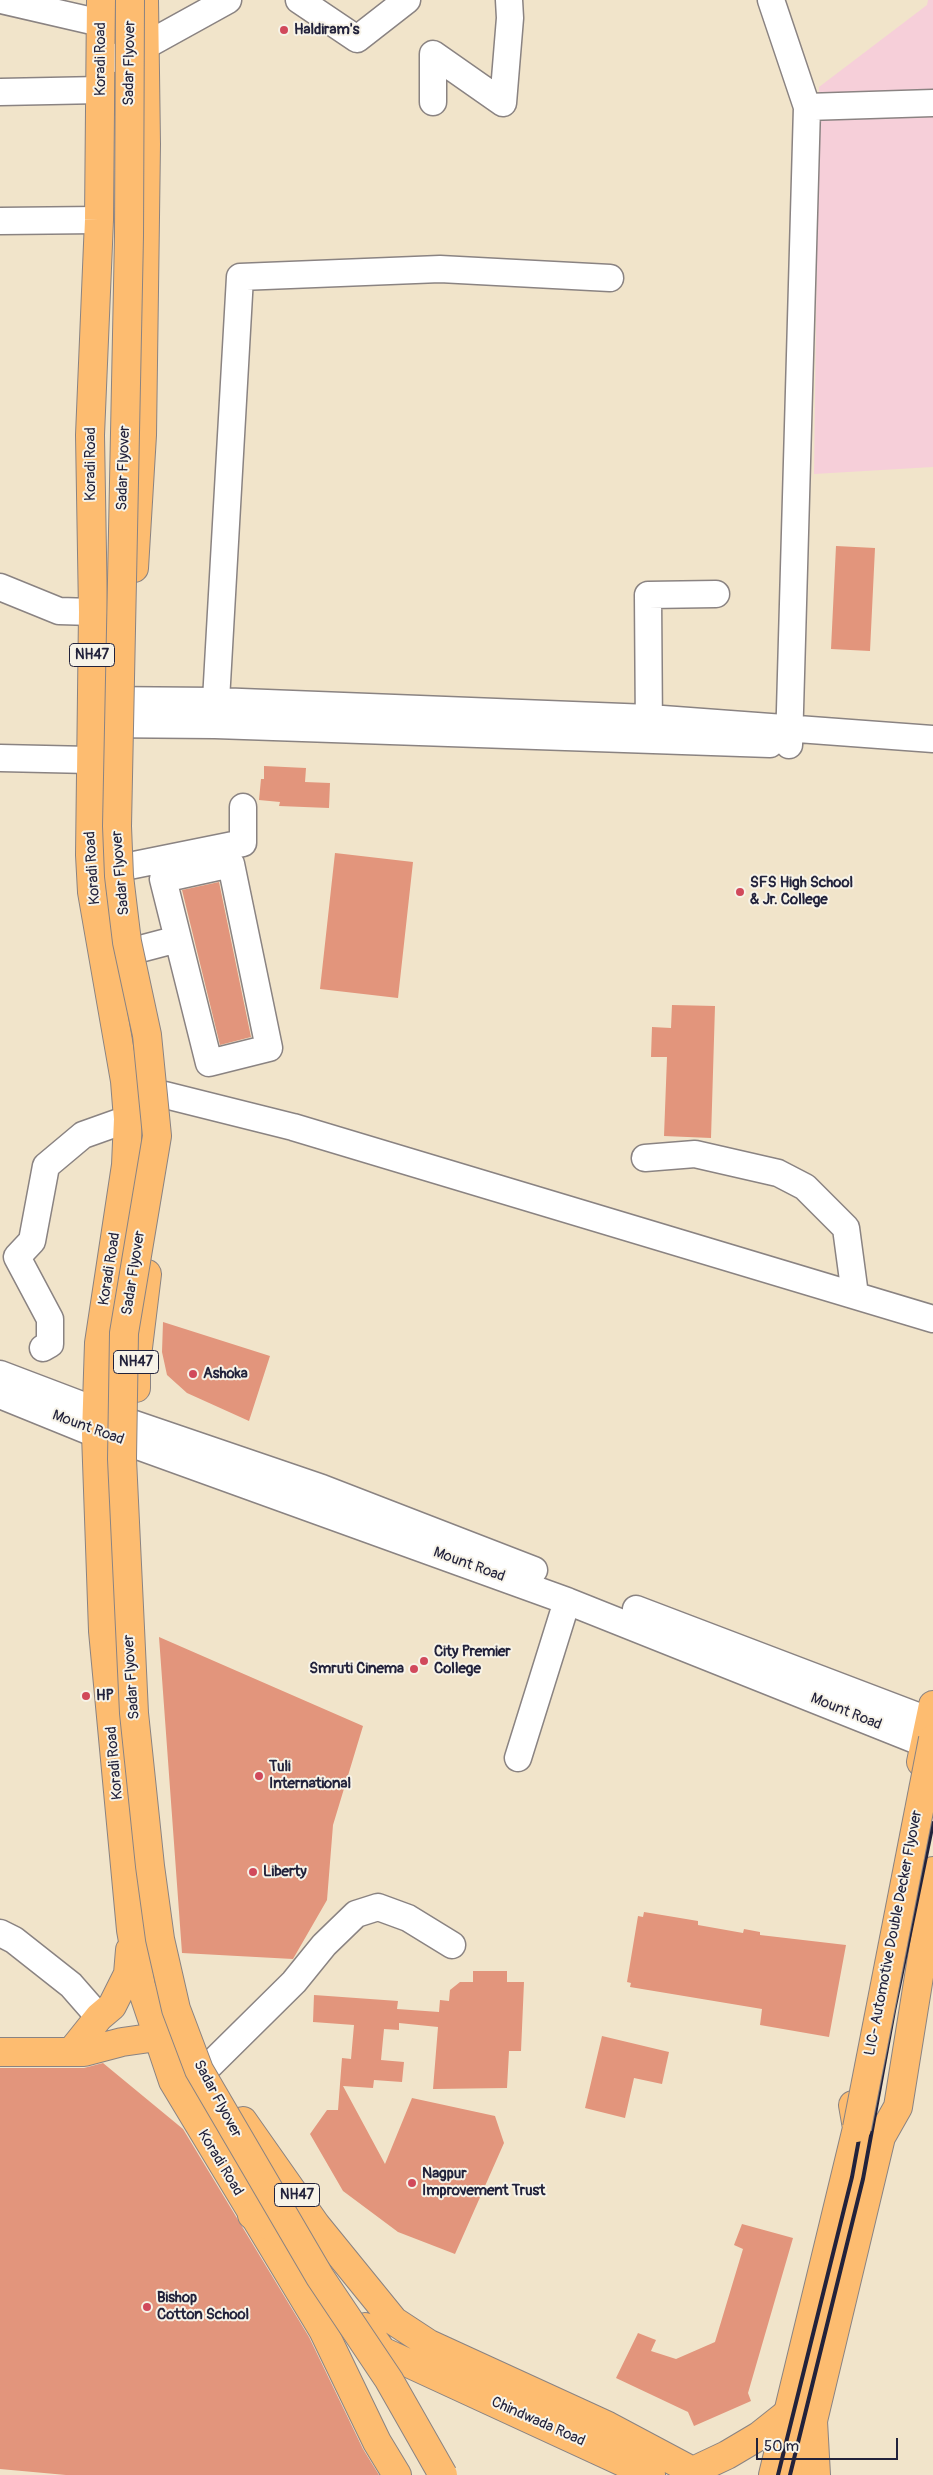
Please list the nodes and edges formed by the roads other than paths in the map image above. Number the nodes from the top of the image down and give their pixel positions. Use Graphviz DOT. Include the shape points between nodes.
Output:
graph roads {
  1 [pos="1,0"];
  2 [pos="118,0"];
  3 [pos="130,0"];
  4 [pos="144,0"];
  5 [pos="228,0"];
  6 [pos="299,0"];
  7 [pos="407,0"];
  8 [pos="509,0"];
  9 [pos="771,0"];
  10 [pos="101,12"];
  11 [pos="143,47"];
  12 [pos="101,63"];
  13 [pos="101,90"];
  14 [pos="0,92"];
  15 [pos="433,102"];
  16 [pos="933,103"];
  17 [pos="807,107"];
  18 [pos="98,220"];
  19 [pos="0,221"];
  20 [pos="610,278"];
  21 [pos="0,587"];
  22 [pos="716,594"];
  23 [pos="93,612"];
  24 [pos="92,712"];
  25 [pos="131,712"];
  26 [pos="215,713"];
  27 [pos="649,729"];
  28 [pos="789,737"];
  29 [pos="933,739"];
  30 [pos="933,753"];
  31 [pos="0,758"];
  32 [pos="90,760"];
  33 [pos="243,807"];
  34 [pos="129,866"];
  35 [pos="178,938"];
  36 [pos="140,949"];
  37 [pos="166,1095"];
  38 [pos="128,1119"];
  39 [pos="646,1158"];
  40 [pos="854,1295"];
  41 [pos="933,1319"];
  42 [pos="44,1348"];
  43 [pos="0,1374"];
  44 [pos="0,1395"];
  45 [pos="95,1422"];
  46 [pos="135,1434"];
  47 [pos="567,1601"];
  48 [pos="931,1730"];
  49 [pos="518,1758"];
  50 [pos="933,1870"];
  51 [pos="933,1908"];
  52 [pos="131,1930"];
  53 [pos="0,1934"];
  54 [pos="929,1940"];
  55 [pos="452,1945"];
  56 [pos="99,2017"];
  57 [pos="192,2025"];
  58 [pos="157,2037"];
  59 [pos="0,2052"];
  60 [pos="71,2052"];
  61 [pos="210,2065"];
  62 [pos="869,2132"];
  63 [pos="252,2215"];
  64 [pos="788,2413"];
  65 [pos="813,2421"];
  66 [pos="697,2473"];
  67 [pos="396,2475"];
  68 [pos="423,2475"];
  69 [pos="443,2475"];
  70 [pos="651,2475"];
  71 [pos="773,2475"];
  72 [pos="800,2475"];
  73 [pos="816,2475"];
  1 -- 10 [label="street"];
  2 -- 68 [label="main road, Sadar Flyover" via="119,169 105,815 109,883 140,1080 144,1138 112,1341 109,1396 119,1666 139,1894 149,1956 166,2019 186,2073"];
  3 -- 69 [label="main road, Sadar Flyover, bridge" via="129,236 117,826 127,942 147,1035 158,1136 124,1333 122,1459 134,1714 151,1875 160,1939 176,2009 199,2070 320,2277 389,2380"];
  4 -- 11 [label="main road, NH47"];
  5 -- 11 [label="street"];
  6 -- 7 [label="street" via="357,39"];
  8 -- 15 [label="street" via="503,103 433,54"];
  9 -- 17 [label="street"];
  10 -- 12 [label="main road, Koradi Road / NH47"];
  11 -- 12 [label="street"];
  11 -- 25 [label="main road, NH47" via="146,144 142,435 131,613"];
  12 -- 13 [label="main road, Koradi Road / NH47"];
  13 -- 14 [label="street"];
  13 -- 18 [label="main road, Koradi Road / NH47"];
  16 -- 17 [label="street"];
  17 -- 28 [label="street"];
  18 -- 19 [label="street"];
  18 -- 23 [label="main road, Koradi Road / NH47" via="90,435"];
  20 -- 26 [label="street" via="440,269 240,277"];
  21 -- 23 [label="street" via="60,610"];
  22 -- 27 [label="street" via="648,595"];
  23 -- 24 [label="main road, Koradi Road / NH47"];
  24 -- 25 [label="street"];
  24 -- 32 [label="main road, Koradi Road / NH47"];
  25 -- 26 [label="street"];
  25 -- 34 [label="main road, NH47"];
  26 -- 27 [label="street"];
  27 -- 28 [label="street"];
  28 -- 29 [label="street"];
  28 -- 30 [label="street"];
  31 -- 32 [label="street"];
  32 -- 38 [label="main road, Koradi Road / NH47" via="92,892 125,1081"];
  33 -- 34 [label="street" via="243,842"];
  34 -- 36 [label="main road, NH47"];
  35 -- 35 [label="street" via="209,1063 268,1048 231,864 162,880"];
  35 -- 36 [label="street"];
  36 -- 37 [label="main road, NH47" via="159,1040"];
  37 -- 40 [label="street" via="293,1127"];
  37 -- 46 [label="main road, NH47" via="164,1175 143,1295 136,1364"];
  38 -- 42 [label="street" via="82,1135 46,1166 32,1241 17,1257 50,1319 50,1344"];
  38 -- 45 [label="main road, Koradi Road / NH47" via="126,1165 98,1343"];
  39 -- 40 [label="street" via="695,1154 778,1173 805,1187 846,1228"];
  40 -- 41 [label="street"];
  43 -- 45 [label="street"];
  44 -- 45 [label="street, Mount Road"];
  45 -- 46 [label="street, Mount Road"];
  45 -- 52 [label="main road, Koradi Road / NH47" via="103,1631"];
  46 -- 47 [label="street, Mount Road"];
  46 -- 48 [label="street" via="322,1488"];
  46 -- 57 [label="main road, NH47" via="142,1657 153,1777 179,1979"];
  47 -- 48 [label="street, Mount Road"];
  47 -- 49 [label="street"];
  48 -- 62 [label="main road, LIC- Automotive Double Decker Flyover, bridge"];
  50 -- 62 [label="main road, LIC- Automotive Double Decker Flyover" via="906,1994"];
  51 -- 54 [label="main road"];
  52 -- 56 [label="main road" via="128,1974 112,2006"];
  52 -- 58 [label="main road, Koradi Road / NH47" via="141,1986"];
  53 -- 56 [label="street" via="14,1940 71,1985"];
  54 -- 62 [label="main road" via="898,2108"];
  55 -- 61 [label="street" via="408,1918 378,1907 356,1914 324,1945 294,1982"];
  56 -- 60 [label="main road"];
  57 -- 58 [label="main road"];
  57 -- 61 [label="main road, NH47"];
  58 -- 60 [label="main road"];
  58 -- 63 [label="main road, Koradi Road / NH47" via="174,2081"];
  59 -- 60 [label="main road"];
  61 -- 66 [label="main road, NH47" via="256,2142 295,2191 316,2225 394,2322 429,2344 608,2426"];
  62 -- 64 [label="main road"];
  62 -- 65 [label="main road"];
  63 -- 67 [label="main road, Koradi Road / NH47" via="323,2330"];
  63 -- 70 [label="main road, Chindwada Road" via="314,2253 382,2351"];
  64 -- 66 [label="main road" via="760,2436"];
  64 -- 71 [label="main road"];
  65 -- 72 [label="main road"];
  65 -- 73 [label="main road"];
}
